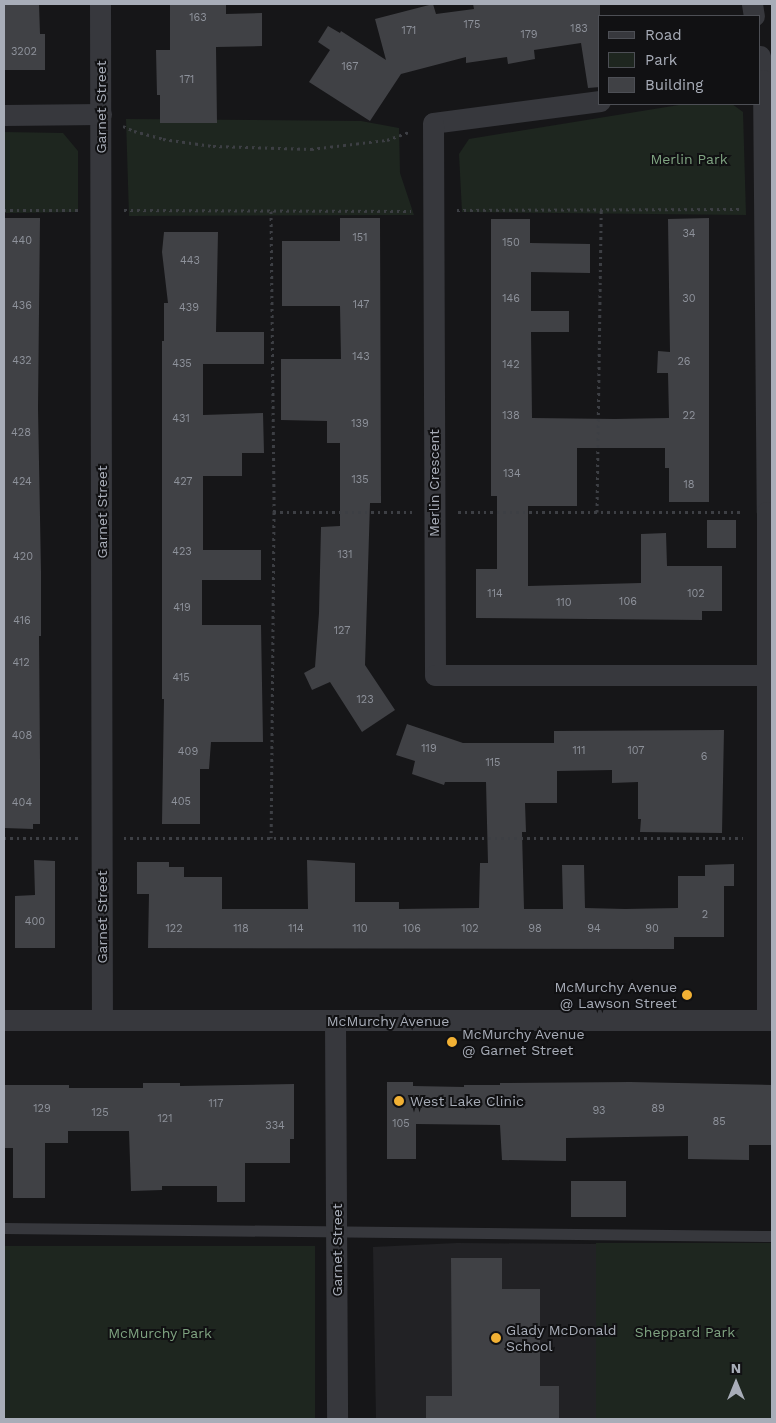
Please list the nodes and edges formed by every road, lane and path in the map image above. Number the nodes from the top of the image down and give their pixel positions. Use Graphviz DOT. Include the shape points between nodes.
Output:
graph roads {
  1 [pos="100,4"];
  2 [pos="761,80"];
  3 [pos="598,101"];
  4 [pos="101,114"];
  5 [pos="4,115"];
  6 [pos="433,123"];
  7 [pos="764,209"];
  8 [pos="4,210"];
  9 [pos="102,210"];
  10 [pos="601,210"];
  11 [pos="270,211"];
  12 [pos="434,211"];
  13 [pos="274,512"];
  14 [pos="434,512"];
  15 [pos="597,512"];
  16 [pos="767,512"];
  17 [pos="769,675"];
  18 [pos="4,838"];
  19 [pos="102,838"];
  20 [pos="271,838"];
  21 [pos="766,838"];
  22 [pos="4,1020"];
  23 [pos="102,1020"];
  24 [pos="769,1020"];
  25 [pos="336,1021"];
  26 [pos="4,1228"];
  27 [pos="336,1230"];
  28 [pos="772,1236"];
  29 [pos="337,1419"];
  1 -- 4 [label="street, Garnet Street"];
  2 -- 7 [label="street"];
  3 -- 6 [label="street"];
  4 -- 5 [label="street"];
  4 -- 6 [label="path" via="134,131 213,146 301,148 387,140"];
  4 -- 9 [label="street, Garnet Street"];
  6 -- 12 [label="street, Merlin Crescent"];
  7 -- 10 [label="path"];
  7 -- 16 [label="street"];
  8 -- 9 [label="path"];
  9 -- 11 [label="path"];
  9 -- 19 [label="street, Garnet Street"];
  10 -- 12 [label="path"];
  10 -- 15 [label="path"];
  11 -- 12 [label="path"];
  11 -- 13 [label="path"];
  12 -- 14 [label="street, Merlin Crescent"];
  13 -- 14 [label="path"];
  13 -- 20 [label="path"];
  14 -- 15 [label="path"];
  14 -- 17 [label="street, Merlin Crescent" via="435,675"];
  15 -- 16 [label="path"];
  16 -- 17 [label="street"];
  17 -- 21 [label="street"];
  18 -- 19 [label="path"];
  19 -- 20 [label="path"];
  19 -- 23 [label="street, Garnet Street"];
  20 -- 21 [label="path"];
  21 -- 24 [label="street"];
  22 -- 23 [label="street, McMurchy Avenue"];
  23 -- 25 [label="street, McMurchy Avenue"];
  24 -- 25 [label="street, McMurchy Avenue"];
  25 -- 27 [label="street, Garnet Street"];
  26 -- 27 [label="lane"];
  27 -- 28 [label="lane"];
  27 -- 29 [label="street, Garnet Street"];
}
